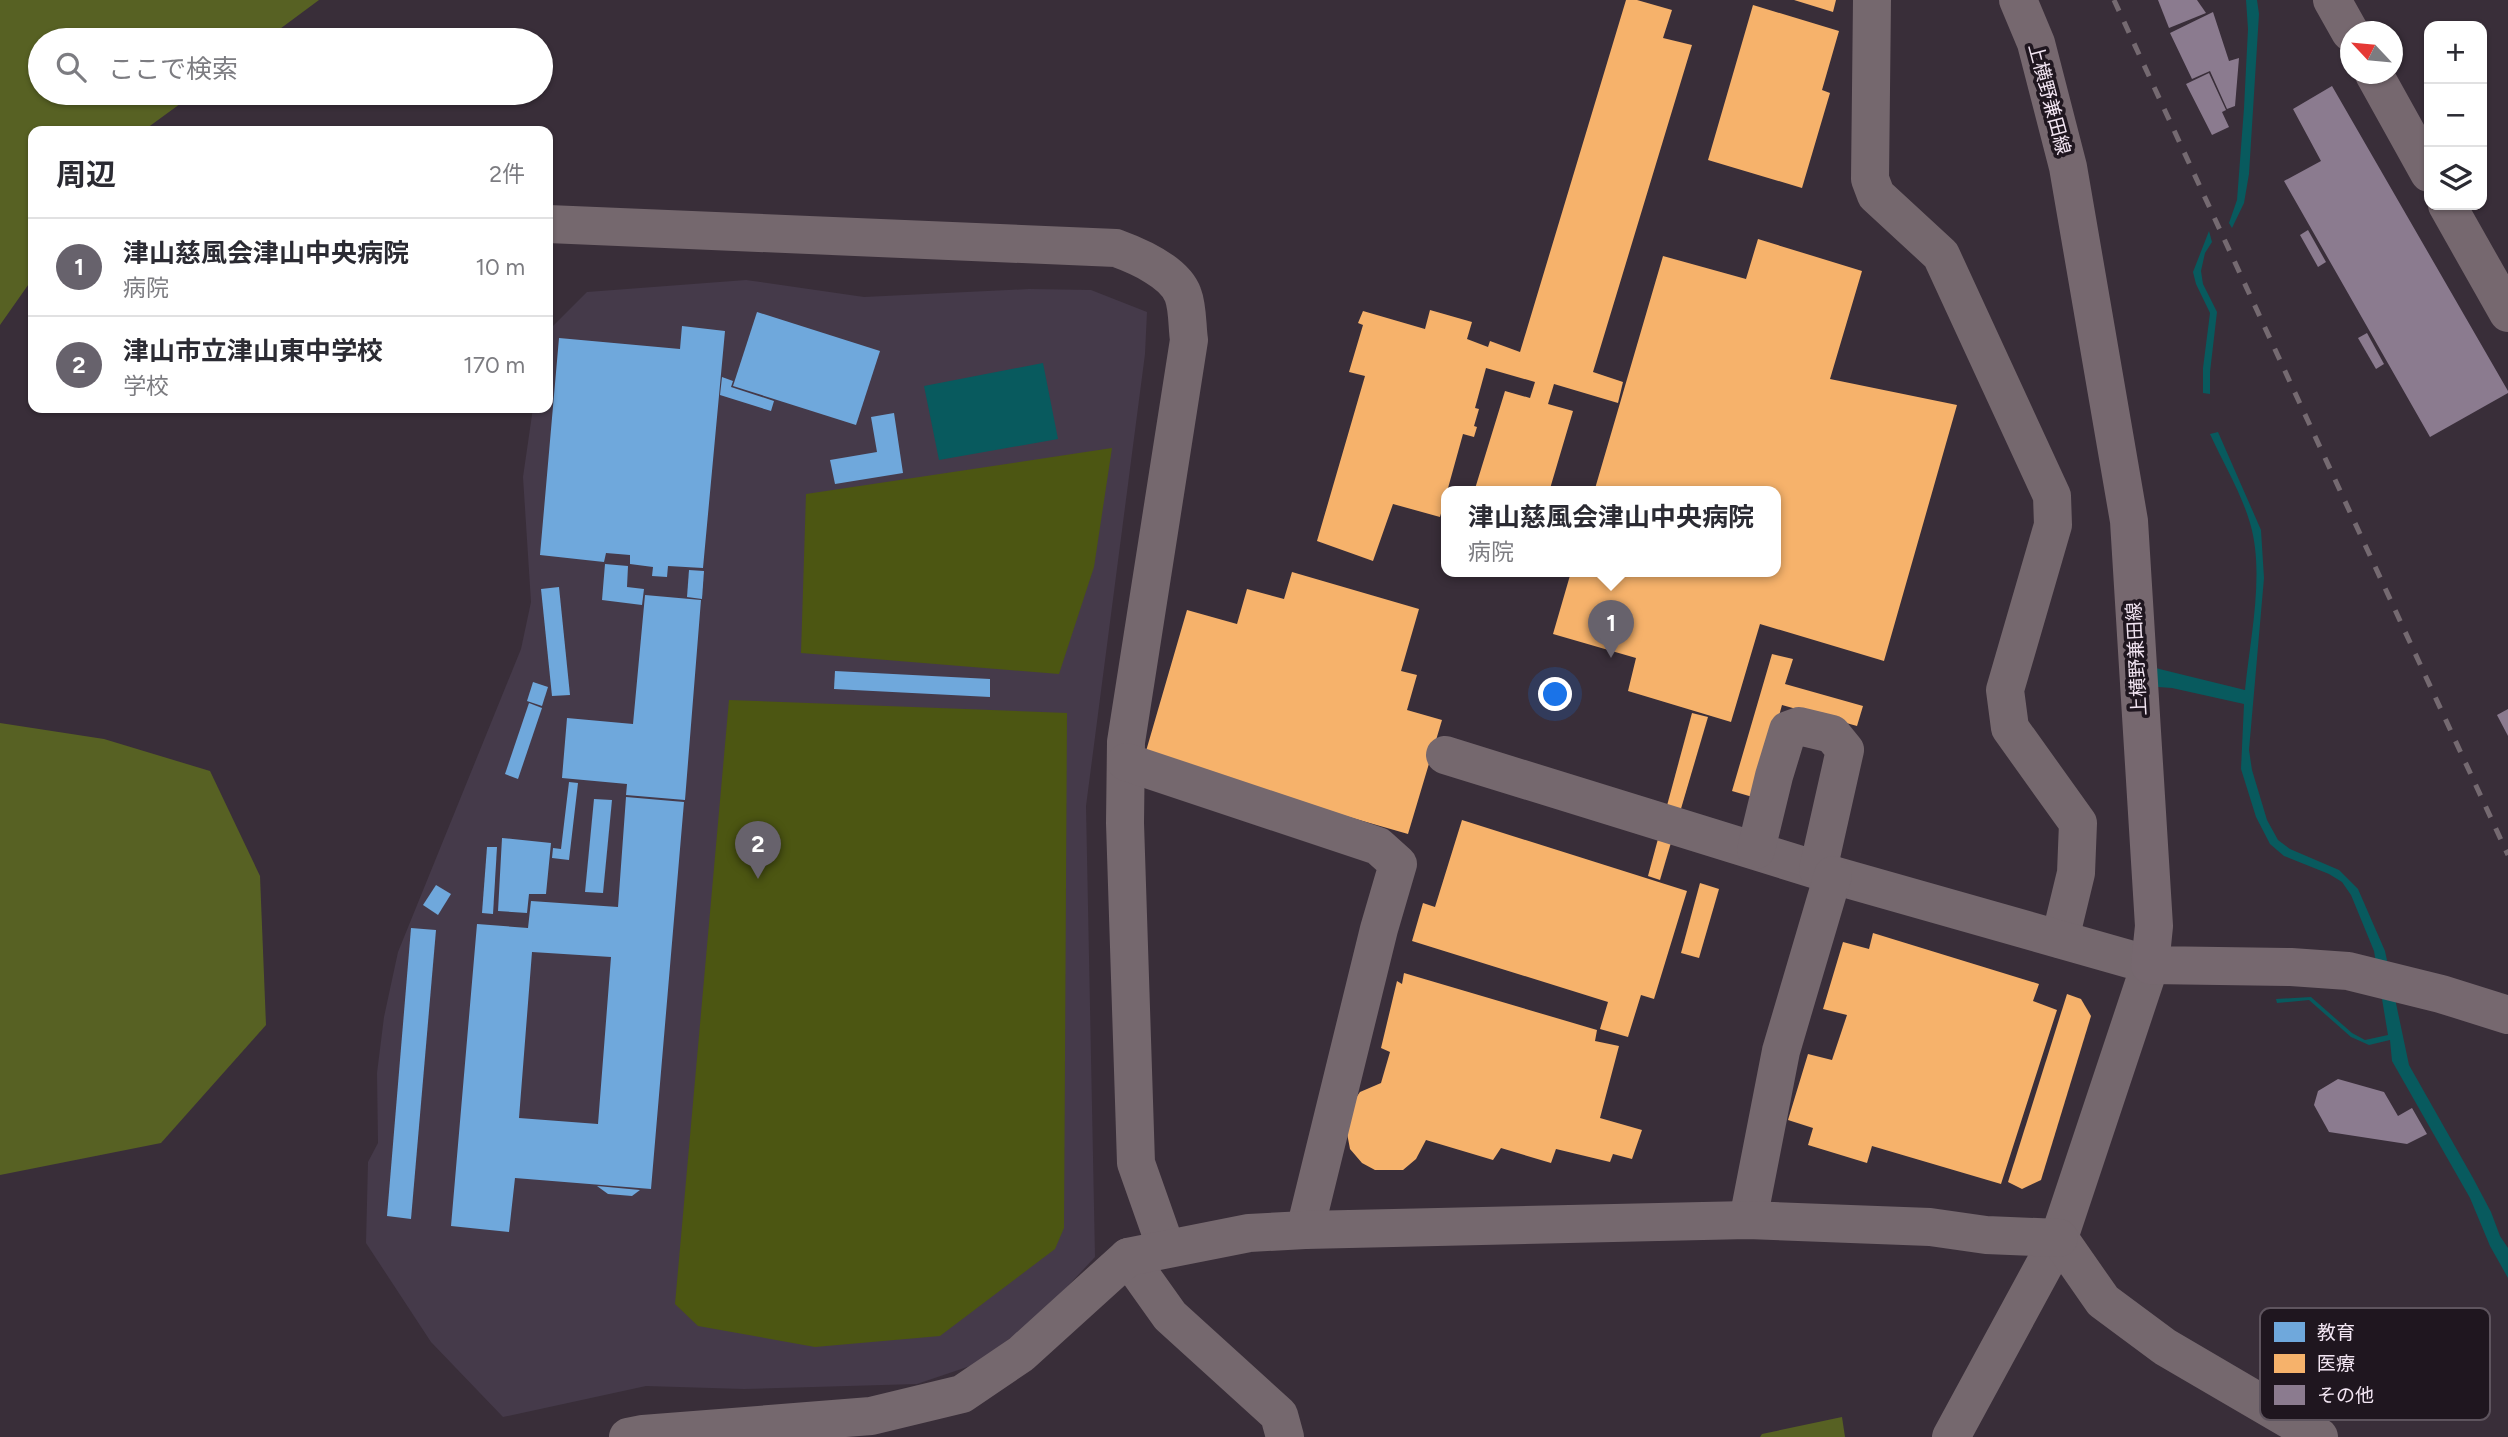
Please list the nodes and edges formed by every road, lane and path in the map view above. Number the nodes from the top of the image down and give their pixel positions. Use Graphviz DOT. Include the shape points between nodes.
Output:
graph roads {
  1 [pos="1872,0"];
  2 [pos="2018,0"];
  3 [pos="2332,0"];
  4 [pos="2344,21"];
  5 [pos="2380,84"];
  6 [pos="2424,164"];
  7 [pos="2450,210"];
  8 [pos="553,224"];
  9 [pos="2508,313"];
  10 [pos="1445,755"];
  11 [pos="1126,762"];
  12 [pos="1756,850"];
  13 [pos="1826,872"];
  14 [pos="2060,939"];
  15 [pos="2150,965"];
  16 [pos="2508,1015"];
  17 [pos="1748,1220"];
  18 [pos="1305,1230"];
  19 [pos="2059,1238"];
  20 [pos="1166,1248"];
  21 [pos="1128,1257"];
  22 [pos="2260,1403"];
  23 [pos="2290,1420"];
  24 [pos="628,1437"];
  25 [pos="1285,1437"];
  26 [pos="1951,1437"];
  27 [pos="2319,1437"];
  1 -- 14 [label="street" via="1870,179 1876,195 1941,255 2052,495 2053,525 2005,690 2010,729 2078,823 2076,873"];
  2 -- 15 [label="main road, 上横野兼田線" via="2036,43 2068,167 2129,521 2154,926"];
  3 -- 4 [label="main road"];
  5 -- 6 [label="main road"];
  7 -- 9 [label="main road"];
  8 -- 11 [label="street" via="1116,248 1143,258 1166,274 1183,294 1189,340"];
  10 -- 12 [label="street"];
  11 -- 18 [label="street" via="1378,846 1398,864"];
  11 -- 20 [label="street" via="1136,1163"];
  12 -- 13 [label="street"];
  12 -- 13 [label="street" via="1788,730 1798,726 1832,734 1844,750"];
  13 -- 14 [label="street"];
  13 -- 17 [label="street" via="1781,1051"];
  14 -- 15 [label="street"];
  15 -- 16 [label="main road" via="2348,971"];
  15 -- 19 [label="street"];
  17 -- 18 [label="street"];
  17 -- 19 [label="street" via="1930,1227"];
  18 -- 20 [label="street" via="1249,1233"];
  19 -- 22 [label="street" via="2103,1301 2165,1347"];
  19 -- 26 [label="street"];
  20 -- 21 [label="street"];
  21 -- 24 [label="street" via="1021,1354 962,1394 871,1416"];
  21 -- 25 [label="street" via="1170,1316 1279,1415"];
  23 -- 27 [label="street"];
}
